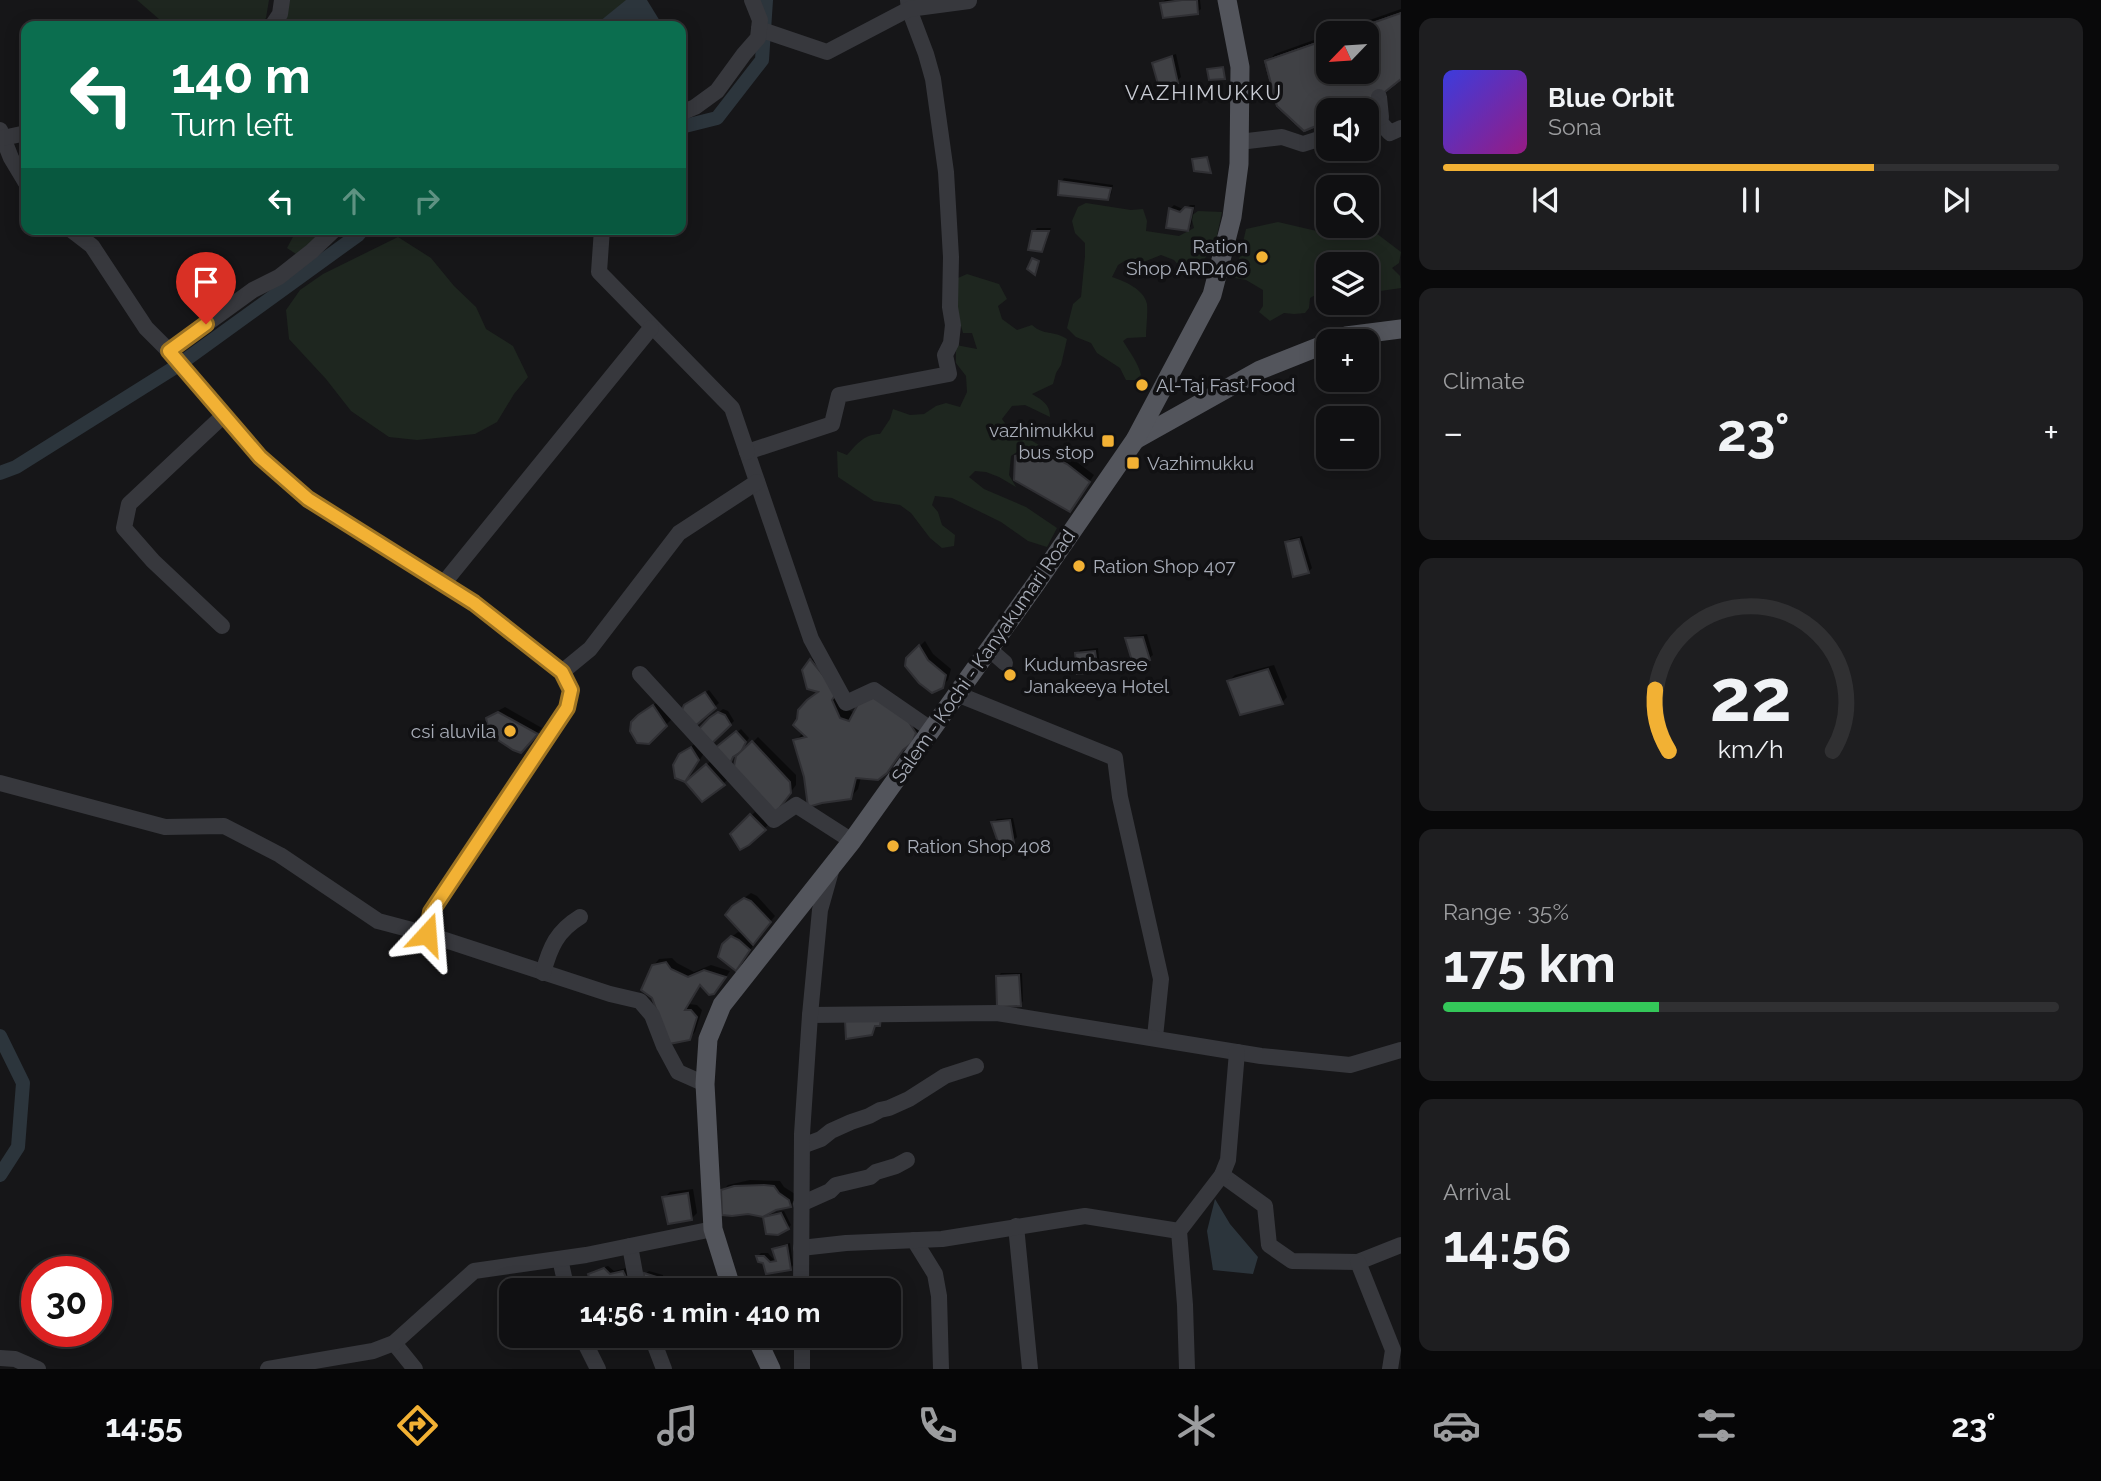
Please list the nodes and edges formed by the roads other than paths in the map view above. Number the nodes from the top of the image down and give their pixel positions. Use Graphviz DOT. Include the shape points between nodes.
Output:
graph roads {
  1 [pos="282,0"];
  2 [pos="752,0"];
  3 [pos="1227,0"];
  4 [pos="969,1"];
  5 [pos="909,5"];
  6 [pos="275,21"];
  7 [pos="759,29"];
  8 [pos="1379,97"];
  9 [pos="686,111"];
  10 [pos="1379,118"];
  11 [pos="1379,126"];
  12 [pos="1401,128"];
  13 [pos="21,133"];
  14 [pos="2,134"];
  15 [pos="1316,140"];
  16 [pos="1239,142"];
  17 [pos="21,175"];
  18 [pos="78,235"];
  19 [pos="329,235"];
  20 [pos="601,235"];
  21 [pos="652,328"];
  22 [pos="1401,329"];
  23 [pos="1379,332"];
  24 [pos="1316,348"];
  25 [pos="169,351"];
  26 [pos="224,415"];
  27 [pos="1135,440"];
  28 [pos="747,452"];
  29 [pos="757,482"];
  30 [pos="443,584"];
  31 [pos="222,626"];
  32 [pos="989,649"];
  33 [pos="1005,663"];
  34 [pos="562,672"];
  35 [pos="640,674"];
  36 [pos="957,694"];
  37 [pos="932,730"];
  38 [pos="0,783"];
  39 [pos="852,841"];
  40 [pos="832,866"];
  41 [pos="580,917"];
  42 [pos="427,934"];
  43 [pos="543,973"];
  44 [pos="810,1015"];
  45 [pos="1155,1037"];
  46 [pos="1401,1050"];
  47 [pos="1237,1052"];
  48 [pos="976,1066"];
  49 [pos="705,1084"];
  50 [pos="802,1146"];
  51 [pos="907,1160"];
  52 [pos="1222,1175"];
  53 [pos="801,1203"];
  54 [pos="1016,1226"];
  55 [pos="713,1228"];
  56 [pos="1179,1231"];
  57 [pos="914,1240"];
  58 [pos="1401,1245"];
  59 [pos="630,1246"];
  60 [pos="801,1248"];
  61 [pos="559,1259"];
  62 [pos="1358,1262"];
  63 [pos="564,1278"];
  64 [pos="636,1278"];
  65 [pos="728,1278"];
  66 [pos="801,1278"];
  67 [pos="394,1343"];
  68 [pos="588,1348"];
  69 [pos="657,1348"];
  70 [pos="761,1348"];
  71 [pos="802,1348"];
  72 [pos="0,1358"];
  73 [pos="38,1369"];
  74 [pos="268,1369"];
  75 [pos="415,1369"];
  76 [pos="598,1369"];
  77 [pos="664,1369"];
  78 [pos="771,1369"];
  79 [pos="802,1369"];
  80 [pos="941,1369"];
  81 [pos="1030,1369"];
  82 [pos="1187,1369"];
  83 [pos="1390,1369"];
  1 -- 6 [label="street"];
  2 -- 7 [label="street"];
  3 -- 16 [label="main road, Salem - Kochi - Kanyakumari Road" via="1240,67"];
  4 -- 5 [label="street"];
  5 -- 7 [label="street" via="827,52"];
  5 -- 28 [label="street" via="933,79 946,172 953,325 945,355 949,374 839,395 832,424"];
  7 -- 9 [label="street" via="758,38 717,91"];
  8 -- 10 [label="street"];
  11 -- 12 [label="street" via="1390,133"];
  13 -- 14 [label="street"];
  14 -- 17 [label="street"];
  15 -- 16 [label="street" via="1303,144 1282,137"];
  16 -- 27 [label="main road, Salem - Kochi - Kanyakumari Road" via="1232,217 1212,295"];
  18 -- 25 [label="street" via="92,246 146,328"];
  19 -- 25 [label="street" via="279,277 253,290"];
  20 -- 21 [label="street" via="599,272"];
  21 -- 28 [label="street" via="732,408"];
  21 -- 30 [label="street"];
  22 -- 23 [label="main road"];
  24 -- 27 [label="main road" via="1260,370"];
  25 -- 26 [label="street"];
  26 -- 30 [label="street" via="260,457 308,499"];
  26 -- 31 [label="street" via="129,504 124,528"];
  27 -- 32 [label="main road, Salem - Kochi - Kanyakumari Road"];
  28 -- 29 [label="street"];
  29 -- 34 [label="street" via="679,533 590,649"];
  29 -- 37 [label="street" via="811,639 846,704 874,690"];
  30 -- 34 [label="street"];
  32 -- 33 [label="street"];
  32 -- 36 [label="main road, Salem - Kochi - Kanyakumari Road"];
  34 -- 42 [label="street" via="571,690 567,708 431,912"];
  35 -- 39 [label="street" via="774,820 796,805"];
  36 -- 37 [label="main road, Salem - Kochi - Kanyakumari Road"];
  36 -- 45 [label="street" via="1115,758 1161,979"];
  37 -- 39 [label="main road, Salem - Kochi - Kanyakumari Road"];
  38 -- 42 [label="street" via="165,827 224,826 280,855 378,921"];
  39 -- 40 [label="main road, Salem - Kochi - Kanyakumari Road"];
  40 -- 44 [label="street" via="820,909"];
  40 -- 49 [label="main road, Salem - Kochi - Kanyakumari Road" via="722,1005 708,1039"];
  41 -- 43 [label="street" via="568,924 549,948"];
  42 -- 43 [label="street"];
  43 -- 49 [label="street" via="640,1000 652,1015 678,1072"];
  44 -- 45 [label="street" via="997,1013"];
  44 -- 50 [label="street"];
  45 -- 47 [label="street"];
  46 -- 47 [label="street" via="1350,1065"];
  47 -- 52 [label="street" via="1228,1160"];
  48 -- 50 [label="street" via="937,1080 889,1108"];
  49 -- 55 [label="main road, Salem - Kochi - Kanyakumari Road"];
  50 -- 53 [label="street"];
  51 -- 53 [label="street" via="870,1177 836,1185"];
  52 -- 56 [label="street"];
  52 -- 62 [label="street" via="1265,1206 1269,1245 1292,1261"];
  53 -- 60 [label="street"];
  54 -- 56 [label="street" via="1085,1216"];
  54 -- 57 [label="street"];
  54 -- 81 [label="street"];
  55 -- 59 [label="street"];
  55 -- 65 [label="main road, Salem - Kochi - Kanyakumari Road"];
  56 -- 82 [label="street"];
  57 -- 60 [label="street"];
  57 -- 80 [label="street" via="935,1274"];
  58 -- 62 [label="street"];
  59 -- 61 [label="street"];
  59 -- 64 [label="street"];
  60 -- 66 [label="street"];
  61 -- 63 [label="street"];
  61 -- 67 [label="street" via="474,1271"];
  62 -- 83 [label="street" via="1393,1350"];
  67 -- 74 [label="street" via="373,1351"];
  67 -- 75 [label="street"];
  68 -- 76 [label="street"];
  69 -- 77 [label="street"];
  70 -- 78 [label="main road"];
  71 -- 79 [label="street"];
  72 -- 73 [label="street"];
}
